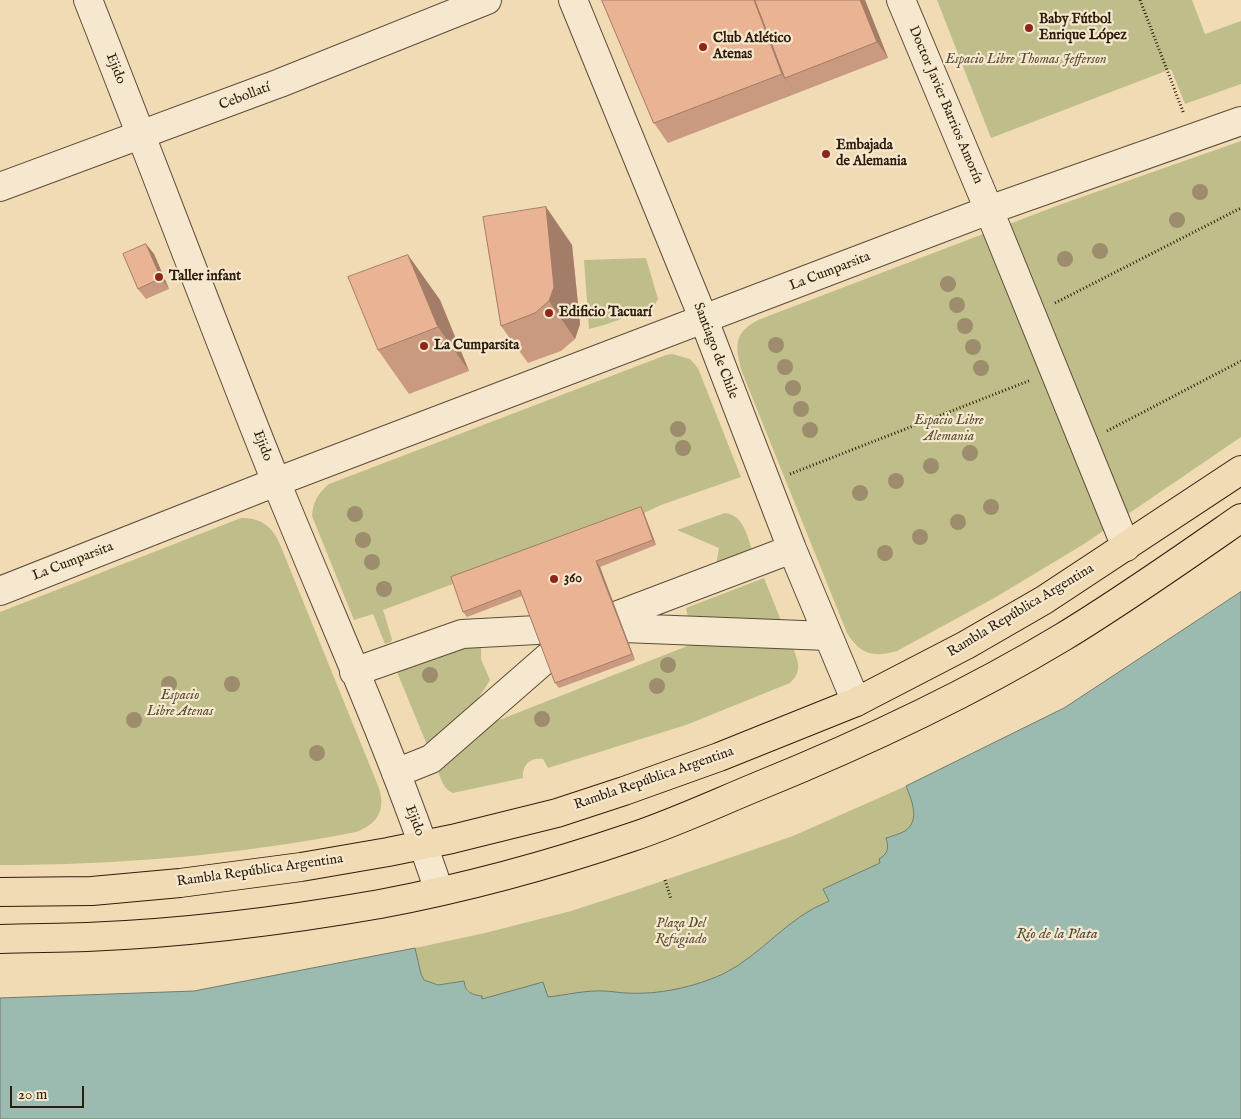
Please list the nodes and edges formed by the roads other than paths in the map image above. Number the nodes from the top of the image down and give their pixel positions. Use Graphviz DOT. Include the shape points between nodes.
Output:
graph roads {
  1 [pos="88,0"];
  2 [pos="487,0"];
  3 [pos="573,0"];
  4 [pos="901,0"];
  5 [pos="1241,121"];
  6 [pos="142,135"];
  7 [pos="0,187"];
  8 [pos="989,210"];
  9 [pos="704,320"];
  10 [pos="1241,470"];
  11 [pos="276,482"];
  12 [pos="1241,518"];
  13 [pos="1126,547"];
  14 [pos="792,549"];
  15 [pos="0,591"];
  16 [pos="537,630"];
  17 [pos="828,636"];
  18 [pos="548,657"];
  19 [pos="354,672"];
  20 [pos="856,702"];
  21 [pos="396,774"];
  22 [pos="423,845"];
  23 [pos="439,891"];
  24 [pos="0,892"];
  25 [pos="0,939"];
  1 -- 6 [label="street, Ejido"];
  2 -- 6 [label="street, Cebollatí"];
  3 -- 9 [label="street, Santiago de Chile"];
  4 -- 8 [label="street, Doctor Javier Barrios Amorín"];
  5 -- 8 [label="street, La Cumparsita"];
  6 -- 7 [label="street, Cebollatí"];
  6 -- 11 [label="street, Ejido"];
  8 -- 9 [label="street, La Cumparsita"];
  8 -- 13 [label="street, Doctor Javier Barrios Amorín"];
  9 -- 11 [label="street, La Cumparsita"];
  9 -- 14 [label="street, Santiago de Chile"];
  10 -- 13 [label="main road, Rambla República Argentina"];
  11 -- 15 [label="street, La Cumparsita"];
  11 -- 19 [label="street, Ejido"];
  12 -- 23 [label="main road" via="1063,637 985,682 872,738 635,836 573,856"];
  13 -- 20 [label="main road, Rambla República Argentina" via="982,636"];
  14 -- 17 [label="street, Santiago de Chile"];
  14 -- 17 [label="street" via="621,622"];
  16 -- 19 [label="street" via="462,634"];
  17 -- 20 [label="street, Santiago de Chile"];
  18 -- 21 [label="street" via="431,759"];
  19 -- 21 [label="street, Ejido"];
  20 -- 22 [label="main road, Rambla República Argentina" via="624,791 556,812"];
  21 -- 22 [label="street, Ejido"];
  22 -- 23 [label="street, Ejido"];
  22 -- 24 [label="main road, Rambla República Argentina" via="301,867 180,883 92,891"];
  23 -- 25 [label="main road" via="343,910 217,927 88,937"];
}
